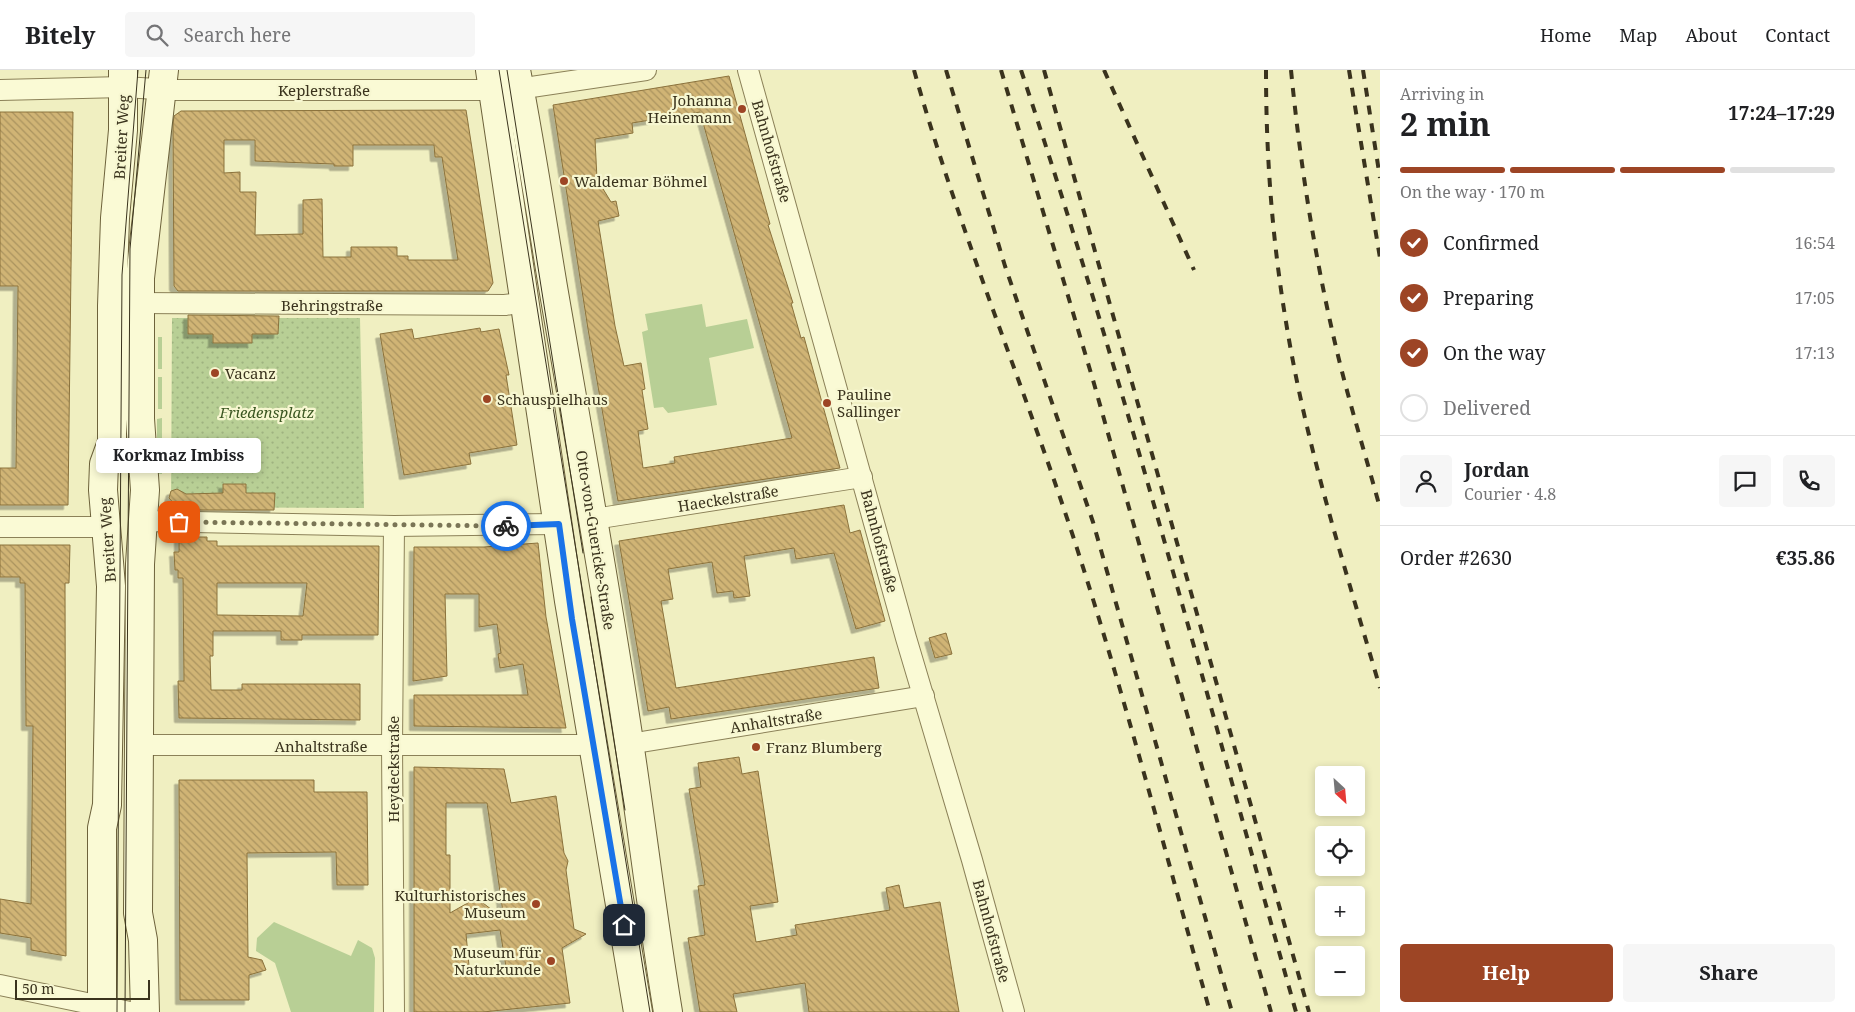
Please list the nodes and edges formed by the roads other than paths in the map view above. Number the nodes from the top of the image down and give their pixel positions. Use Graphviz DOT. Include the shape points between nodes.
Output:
graph roads {
  1 [pos="646,70"];
  2 [pos="748,70"];
  3 [pos="123,79"];
  4 [pos="163,79"];
  5 [pos="492,80"];
  6 [pos="518,80"];
  7 [pos="0,90"];
  8 [pos="524,302"];
  9 [pos="140,303"];
  10 [pos="862,477"];
  11 [pos="594,519"];
  12 [pos="143,521"];
  13 [pos="559,524"];
  14 [pos="394,526"];
  15 [pos="0,527"];
  16 [pos="106,528"];
  17 [pos="924,696"];
  18 [pos="592,743"];
  19 [pos="629,744"];
  20 [pos="139,745"];
  21 [pos="392,745"];
  22 [pos="0,985"];
  23 [pos="102,1008"];
  24 [pos="130,1012"];
  25 [pos="145,1012"];
  26 [pos="394,1012"];
  27 [pos="638,1012"];
  28 [pos="668,1012"];
  29 [pos="1014,1012"];
  1 -- 6 [label="street, Keplerstraße"];
  2 -- 10 [label="street, Bahnhofstraße"];
  3 -- 4 [label="street, Keplerstraße"];
  3 -- 7 [label="street, Keplerstraße"];
  3 -- 16 [label="street, Breiter Weg" via="124,130 115,218 112,442 104,464"];
  4 -- 5 [label="street, Keplerstraße"];
  4 -- 9 [label="street, Breiter Weg" via="140,278"];
  5 -- 6 [label="street, Keplerstraße"];
  5 -- 8 [label="street"];
  6 -- 11 [label="street, Otto-von-Guericke-Straße"];
  8 -- 9 [label="street, Behringstraße" via="505,305"];
  8 -- 13 [label="street"];
  9 -- 12 [label="street, Breiter Weg"];
  10 -- 11 [label="street, Haeckelstraße"];
  10 -- 17 [label="street, Bahnhofstraße"];
  11 -- 19 [label="street, Otto-von-Guericke-Straße"];
  12 -- 14 [label="street"];
  12 -- 20 [label="street, Breiter Weg"];
  13 -- 14 [label="street"];
  13 -- 18 [label="street"];
  14 -- 21 [label="street, Heydeckstraße"];
  15 -- 16 [label="street"];
  16 -- 23 [label="street, Breiter Weg" via="111,586 107,805 102,828"];
  17 -- 19 [label="street, Anhaltstraße"];
  17 -- 29 [label="street, Bahnhofstraße"];
  18 -- 21 [label="street, Anhaltstraße"];
  18 -- 27 [label="street"];
  19 -- 28 [label="street, Otto-von-Guericke-Straße"];
  20 -- 21 [label="street, Anhaltstraße"];
  20 -- 25 [label="street, Breiter Weg" via="138,913 143,940"];
  21 -- 26 [label="street, Heydeckstraße"];
  22 -- 23 [label="street"];
  23 -- 24 [label="street"];
}
